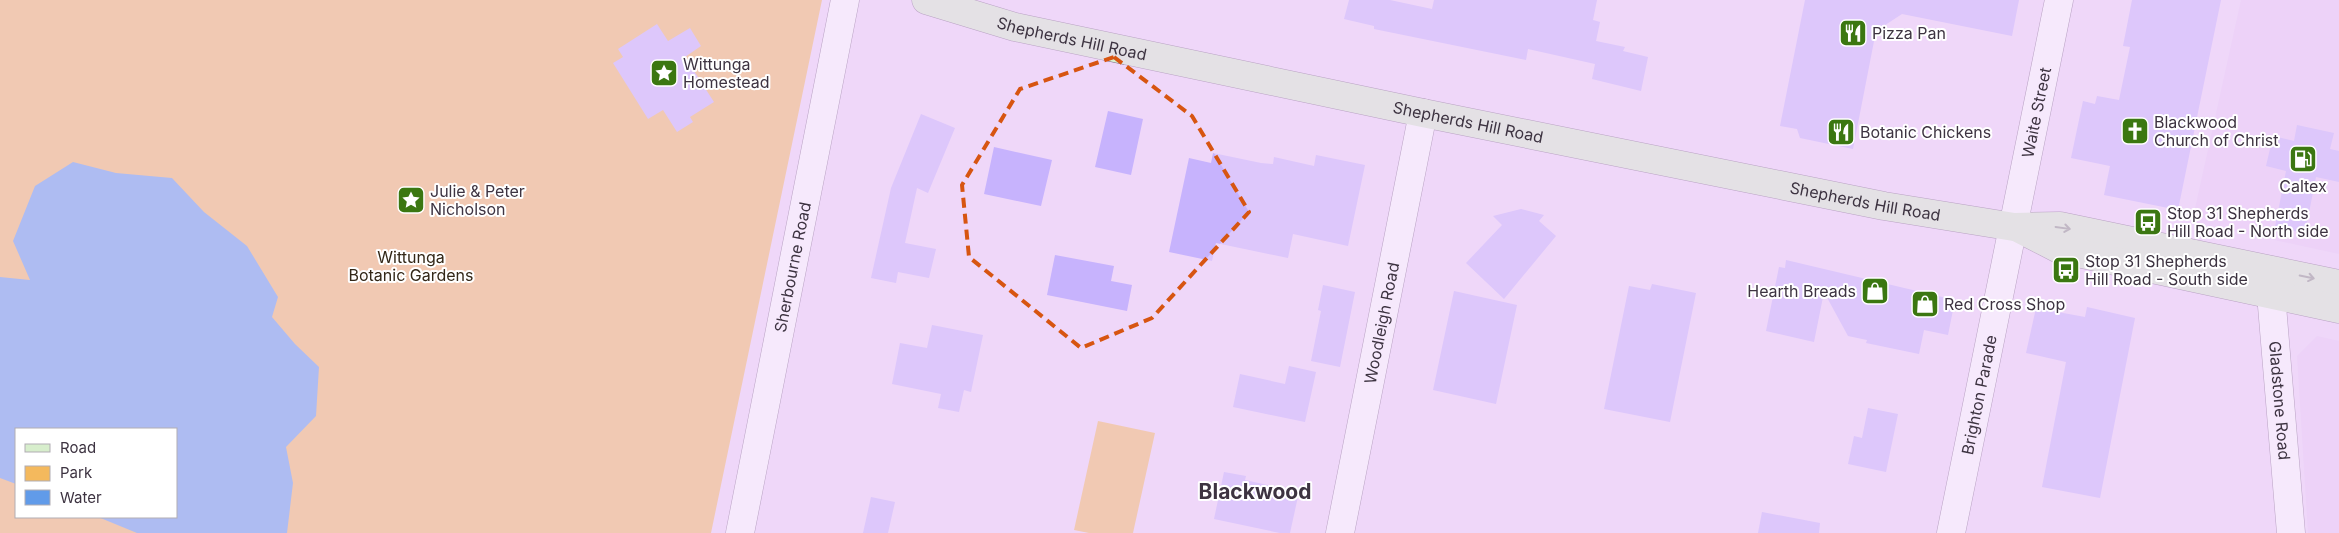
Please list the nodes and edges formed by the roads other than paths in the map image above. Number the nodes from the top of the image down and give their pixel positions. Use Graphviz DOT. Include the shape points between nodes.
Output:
graph roads {
  1 [pos="845,0"];
  2 [pos="926,0"];
  3 [pos="2060,0"];
  4 [pos="1423,113"];
  5 [pos="2014,226"];
  6 [pos="2270,282"];
  7 [pos="2339,284"];
  8 [pos="2339,309"];
  9 [pos="740,533"];
  10 [pos="1340,533"];
  11 [pos="1951,533"];
  12 [pos="2291,533"];
  1 -- 9 [label="street, Sherbourne Road"];
  2 -- 4 [label="main road, Shepherds Hill Road" via="1015,27"];
  3 -- 5 [label="street, Waite Street"];
  4 -- 5 [label="main road, Shepherds Hill Road" via="1884,206"];
  4 -- 10 [label="street, Woodleigh Road"];
  5 -- 6 [label="main road, Shepherds Hill Road" via="2060,226"];
  5 -- 11 [label="street, Brighton Parade"];
  6 -- 7 [label="main road, Shepherds Hill Road, one-way"];
  6 -- 8 [label="main road, Shepherds Hill Road"];
  6 -- 12 [label="street, Gladstone Road"];
}
